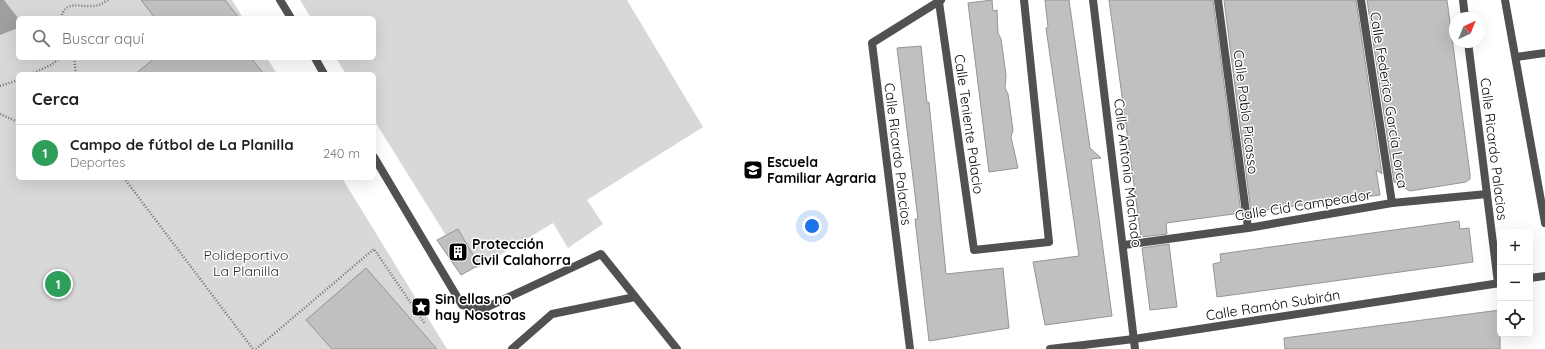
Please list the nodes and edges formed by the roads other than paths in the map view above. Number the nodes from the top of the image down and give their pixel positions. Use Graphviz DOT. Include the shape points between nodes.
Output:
graph roads {
  1 [pos="280,0"];
  2 [pos="1024,0"];
  3 [pos="1093,0"];
  4 [pos="1218,0"];
  5 [pos="1361,0"];
  6 [pos="1462,0"];
  7 [pos="1505,0"];
  8 [pos="940,1"];
  9 [pos="1464,12"];
  10 [pos="290,16"];
  11 [pos="1469,48"];
  12 [pos="1545,54"];
  13 [pos="1516,57"];
  14 [pos="316,60"];
  15 [pos="323,72"];
  16 [pos="376,160"];
  17 [pos="1487,194"];
  18 [pos="1392,203"];
  19 [pos="1545,223"];
  20 [pos="1248,228"];
  21 [pos="1124,245"];
  22 [pos="1497,268"];
  23 [pos="1545,276"];
  24 [pos="1533,278"];
  25 [pos="1497,283"];
  26 [pos="635,297"];
  27 [pos="1134,339"];
  28 [pos="512,349"];
  29 [pos="676,349"];
  30 [pos="910,349"];
  31 [pos="1050,349"];
  32 [pos="1136,349"];
  1 -- 10 [label="street"];
  2 -- 8 [label="street, Calle Teniente Palacio" via="1049,242 974,250"];
  3 -- 21 [label="street, Calle Antonio Machado"];
  4 -- 20 [label="street, Calle Pablo Picasso"];
  5 -- 18 [label="street, Calle Federico García Lorca"];
  6 -- 9 [label="street"];
  7 -- 13 [label="street"];
  8 -- 30 [label="street, Calle Ricardo Palacios" via="872,42"];
  11 -- 17 [label="street, Calle Ricardo Palacios"];
  12 -- 13 [label="street"];
  13 -- 19 [label="street"];
  14 -- 15 [label="street"];
  16 -- 26 [label="street" via="462,305 482,309 601,254"];
  17 -- 18 [label="street, Calle Cid Campeador"];
  17 -- 22 [label="street, Calle Ricardo Palacios"];
  18 -- 20 [label="street, Calle Cid Campeador"];
  20 -- 21 [label="street, Calle Cid Campeador"];
  21 -- 27 [label="street, Calle Antonio Machado"];
  23 -- 24 [label="street"];
  25 -- 27 [label="street, Calle Ramón Subirán"];
  26 -- 28 [label="street" via="552,314"];
  26 -- 29 [label="street"];
  27 -- 31 [label="street, Calle Ramón Subirán"];
  27 -- 32 [label="street, Calle Antonio Machado"];
}
